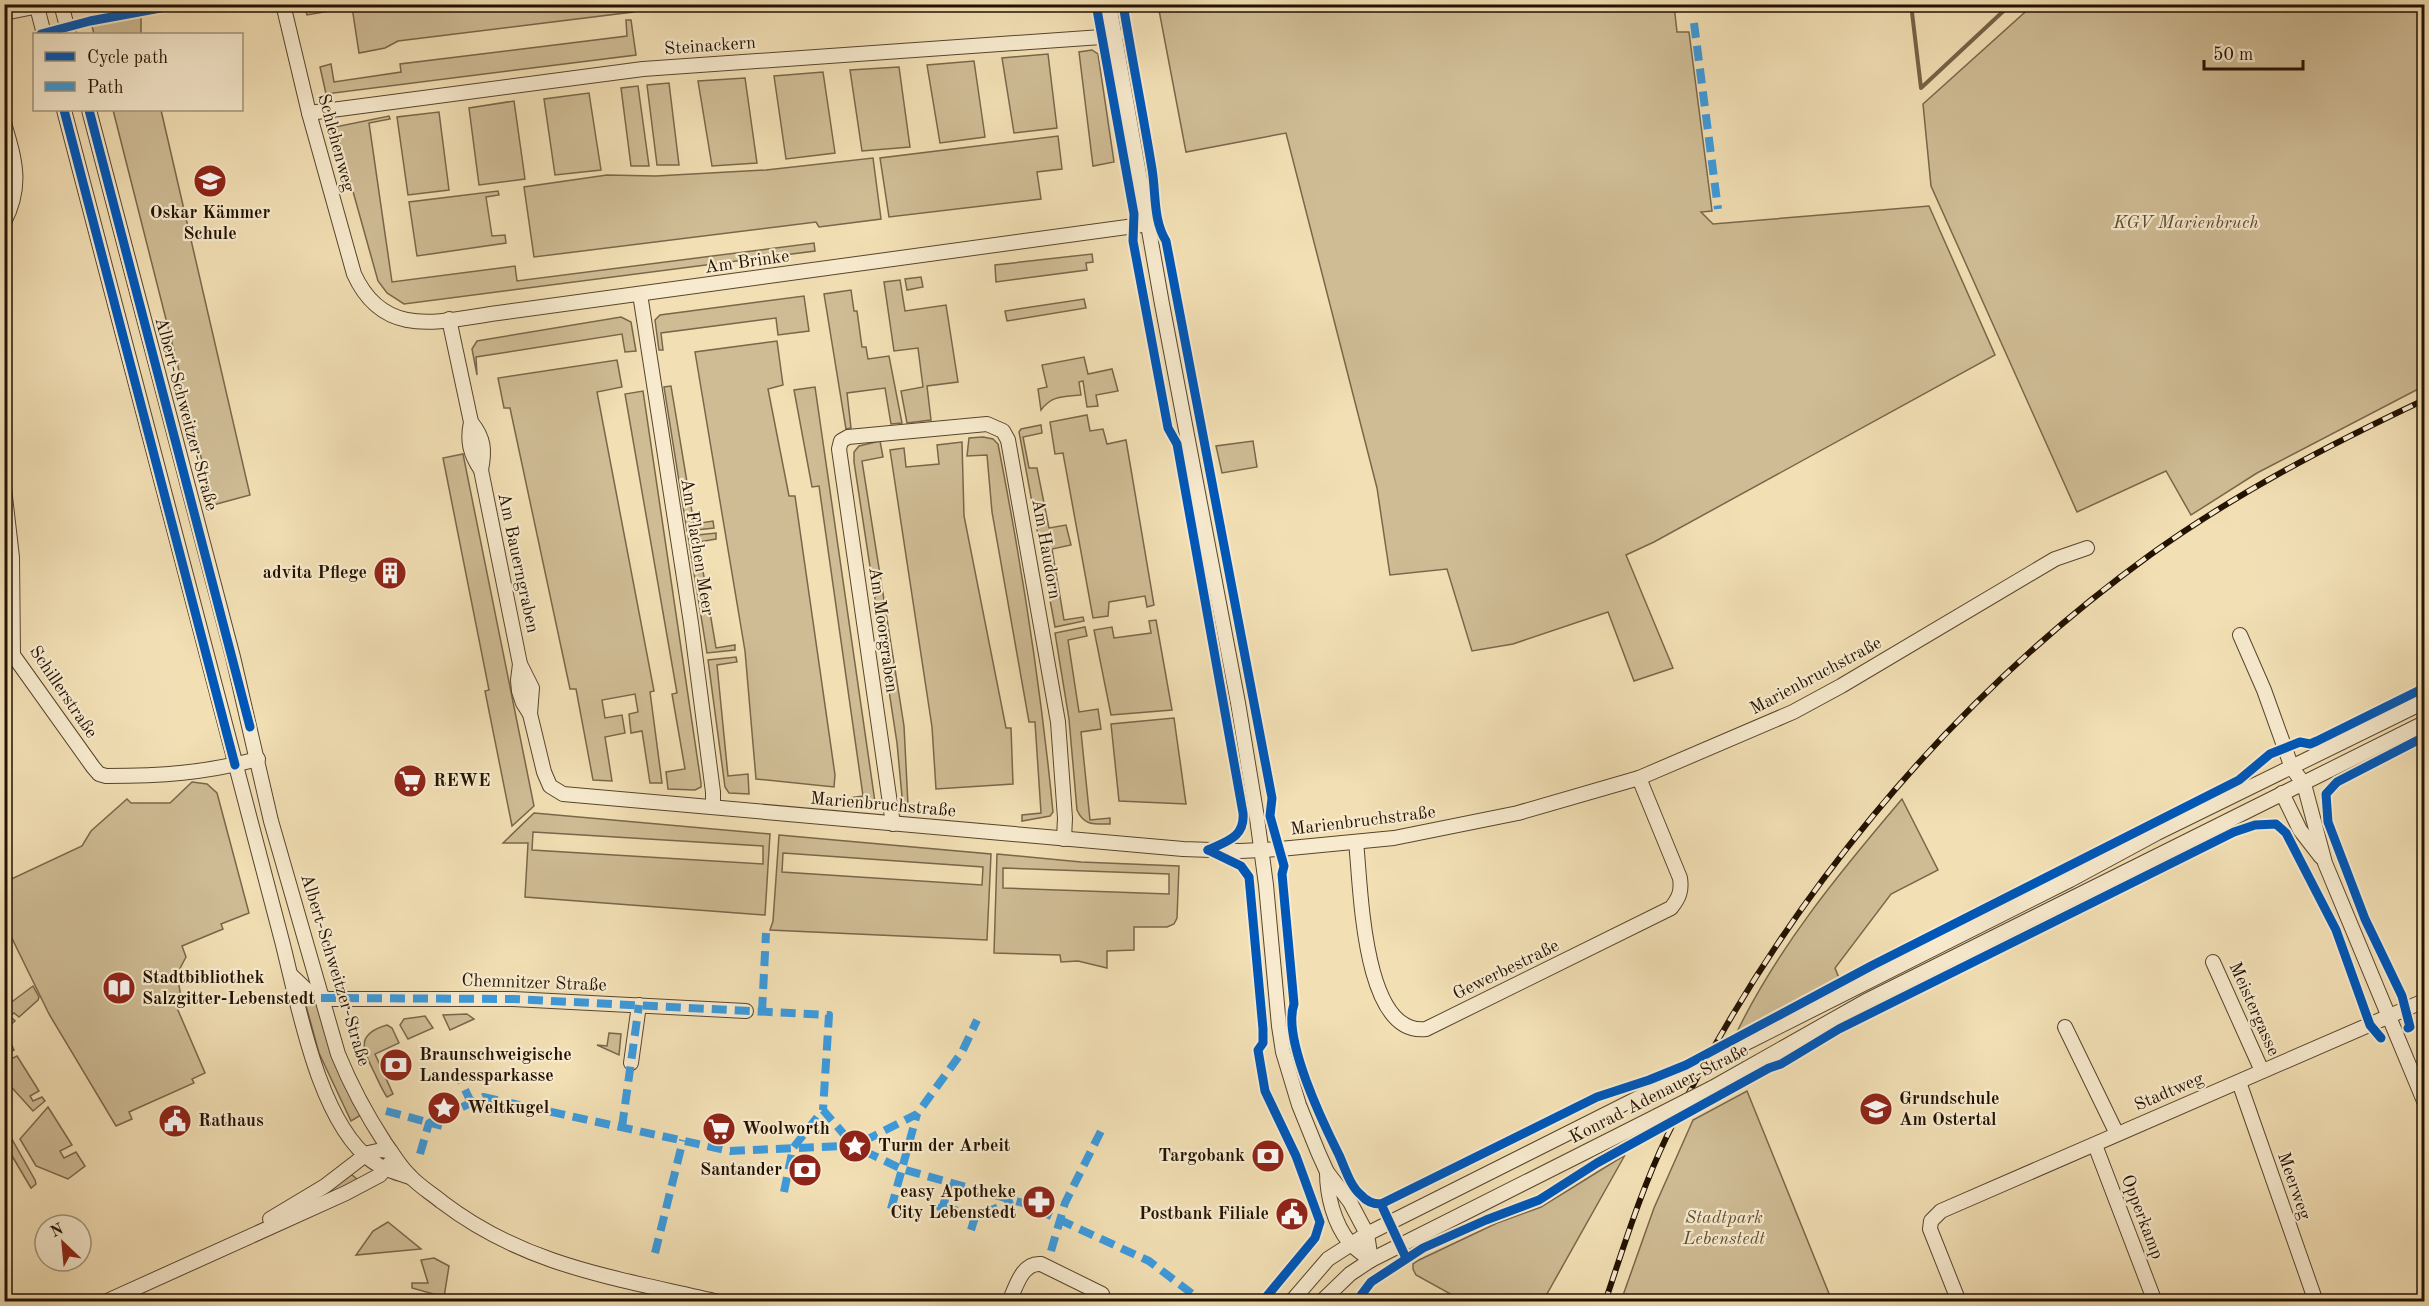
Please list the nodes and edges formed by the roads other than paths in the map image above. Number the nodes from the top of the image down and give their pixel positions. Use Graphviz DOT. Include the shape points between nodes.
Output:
graph roads {
  1 [pos="61,4"];
  2 [pos="282,4"];
  3 [pos="1109,4"];
  4 [pos="41,5"];
  5 [pos="4,13"];
  6 [pos="44,33"];
  7 [pos="69,33"];
  8 [pos="1116,36"];
  9 [pos="64,111"];
  10 [pos="89,111"];
  11 [pos="309,113"];
  12 [pos="4,123"];
  13 [pos="4,222"];
  14 [pos="1149,224"];
  15 [pos="361,288"];
  16 [pos="639,294"];
  17 [pos="450,319"];
  18 [pos="841,441"];
  19 [pos="4,488"];
  20 [pos="2087,548"];
  21 [pos="2240,635"];
  22 [pos="9,657"];
  23 [pos="2424,702"];
  24 [pos="2424,723"];
  25 [pos="258,759"];
  26 [pos="235,765"];
  27 [pos="2292,768"];
  28 [pos="1639,778"];
  29 [pos="2304,783"];
  30 [pos="550,786"];
  31 [pos="2282,793"];
  32 [pos="713,806"];
  33 [pos="892,824"];
  34 [pos="1064,839"];
  35 [pos="1356,842"];
  36 [pos="1261,850"];
  37 [pos="2325,863"];
  38 [pos="2213,962"];
  39 [pos="290,974"];
  40 [pos="321,998"];
  41 [pos="2424,1001"];
  42 [pos="639,1005"];
  43 [pos="746,1011"];
  44 [pos="2390,1016"];
  45 [pos="2065,1027"];
  46 [pos="631,1063"];
  47 [pos="2262,1071"];
  48 [pos="2239,1082"];
  49 [pos="2424,1101"];
  50 [pos="2117,1134"];
  51 [pos="2095,1144"];
  52 [pos="391,1152"];
  53 [pos="365,1155"];
  54 [pos="387,1169"];
  55 [pos="1327,1172"];
  56 [pos="410,1177"];
  57 [pos="1367,1234"];
  58 [pos="235,1242"];
  59 [pos="1350,1244"];
  60 [pos="1371,1260"];
  61 [pos="1102,1294"];
  62 [pos="105,1302"];
  63 [pos="720,1302"];
  64 [pos="1009,1302"];
  65 [pos="1292,1302"];
  66 [pos="1322,1302"];
  67 [pos="1959,1302"];
  68 [pos="2155,1302"];
  69 [pos="2316,1302"];
  1 -- 7 [label="street"];
  2 -- 11 [label="street, Schlehenweg"];
  3 -- 8 [label="street"];
  4 -- 5 [label="street"];
  4 -- 6 [label="street"];
  8 -- 11 [label="street, Steinackern" via="643,69"];
  8 -- 14 [label="street"];
  9 -- 26 [label="street, Albert-Schweitzer-Straße"];
  10 -- 25 [label="street, Albert-Schweitzer-Straße"];
  11 -- 15 [label="street, Schlehenweg"];
  12 -- 13 [label="street" via="16,166 14,204"];
  14 -- 16 [label="street, Am Brinke"];
  14 -- 36 [label="street" via="1236,692"];
  15 -- 17 [label="street, Am Brinke" via="377,307 396,319"];
  16 -- 17 [label="street, Am Brinke"];
  16 -- 32 [label="street, Am Flachen Meer" via="691,623"];
  17 -- 30 [label="street, Am Bauerngraben" via="471,422 480,433 484,449 481,470 520,664 532,688 530,714"];
  18 -- 33 [label="street, Am Moorgraben" via="839,449"];
  18 -- 34 [label="street, Am Haudorn" via="848,437 974,424 1003,431 1008,440 1058,722"];
  19 -- 22 [label="street, Schillerstraße" via="12,557"];
  20 -- 28 [label="street, Marienbruchstraße" via="2055,559 1793,712"];
  21 -- 27 [label="street"];
  22 -- 26 [label="street, Schillerstraße" via="99,774 166,776"];
  23 -- 27 [label="street, Konrad-Adenauer-Straße"];
  24 -- 29 [label="street, Konrad-Adenauer-Straße"];
  25 -- 26 [label="street"];
  25 -- 40 [label="street, Albert-Schweitzer-Straße"];
  26 -- 39 [label="street, Albert-Schweitzer-Straße"];
  27 -- 29 [label="street"];
  27 -- 31 [label="street"];
  27 -- 57 [label="street, Konrad-Adenauer-Straße, bridge" via="2157,832 2070,880"];
  28 -- 35 [label="street, Marienbruchstraße" via="1518,813"];
  28 -- 35 [label="street, Gewerbestraße" via="1680,878 1682,888 1671,908 1426,1029 1414,1030 1398,1022 1371,972"];
  29 -- 31 [label="street, Konrad-Adenauer-Straße"];
  29 -- 37 [label="street"];
  30 -- 32 [label="street, Marienbruchstraße" via="563,794"];
  31 -- 37 [label="street" via="2300,830"];
  31 -- 60 [label="street, Konrad-Adenauer-Straße, bridge" via="1866,1000 1712,1088"];
  32 -- 33 [label="street, Marienbruchstraße"];
  33 -- 34 [label="street, Marienbruchstraße"];
  34 -- 36 [label="street, Marienbruchstraße" via="1183,849"];
  35 -- 36 [label="street, Marienbruchstraße"];
  36 -- 55 [label="street" via="1283,1052 1299,1105"];
  37 -- 44 [label="street"];
  38 -- 47 [label="street, Meistergasse"];
  39 -- 40 [label="street" via="303,988"];
  39 -- 53 [label="street, Albert-Schweitzer-Straße" via="302,1029 319,1074 342,1125"];
  40 -- 42 [label="street, Chemnitzer Straße" via="513,999"];
  40 -- 52 [label="street, Albert-Schweitzer-Straße" via="352,1090"];
  41 -- 44 [label="street, Stadtweg"];
  42 -- 43 [label="street, Chemnitzer Straße"];
  42 -- 46 [label="street"];
  44 -- 47 [label="street, Stadtweg"];
  44 -- 49 [label="street"];
  45 -- 50 [label="street"];
  47 -- 48 [label="street, Stadtweg"];
  48 -- 50 [label="street, Stadtweg"];
  48 -- 69 [label="street, Meerweg"];
  50 -- 51 [label="street, Stadtweg"];
  51 -- 67 [label="street, Stadtweg" via="1941,1211 1931,1221 1930,1229"];
  51 -- 68 [label="street, Opperkamp"];
  52 -- 53 [label="street" via="379,1150"];
  52 -- 54 [label="street"];
  52 -- 56 [label="street, Albert-Schweitzer-Straße"];
  53 -- 54 [label="street, Albert-Schweitzer-Straße"];
  53 -- 58 [label="street" via="325,1186"];
  54 -- 56 [label="street, Albert-Schweitzer-Straße"];
  54 -- 58 [label="street" via="346,1193"];
  55 -- 57 [label="street" via="1350,1202"];
  55 -- 59 [label="street" via="1327,1193"];
  56 -- 63 [label="street, Albert-Schweitzer-Straße" via="465,1219 530,1253 568,1266"];
  57 -- 59 [label="street, Konrad-Adenauer-Straße"];
  57 -- 60 [label="street"];
  58 -- 62 [label="street"];
  59 -- 60 [label="street"];
  59 -- 65 [label="street, Konrad-Adenauer-Straße" via="1328,1259"];
  60 -- 66 [label="street, Konrad-Adenauer-Straße" via="1350,1274"];
  61 -- 64 [label="street" via="1035,1263 1025,1270"];
}
